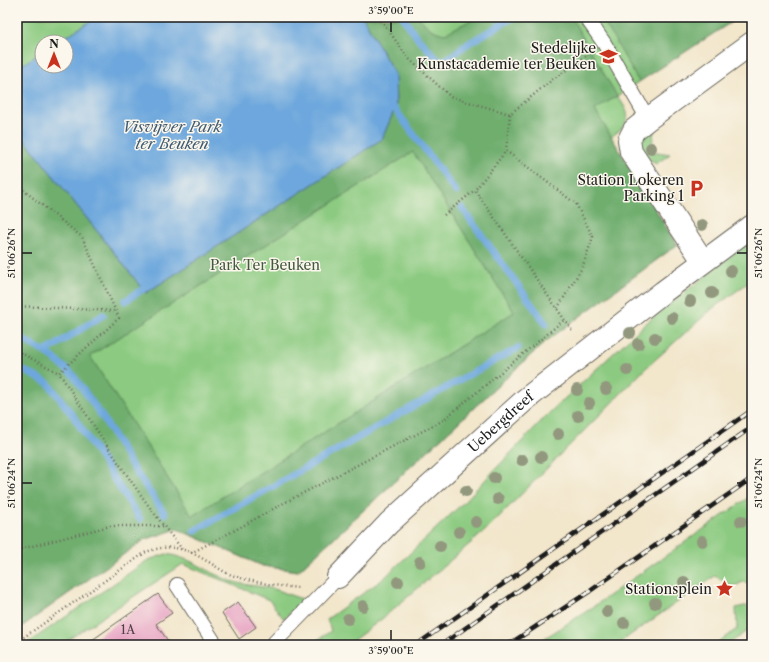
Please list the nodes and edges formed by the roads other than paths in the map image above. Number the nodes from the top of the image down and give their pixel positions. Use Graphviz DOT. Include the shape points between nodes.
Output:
graph roads {
  1 [pos="586,17"];
  2 [pos="752,43"];
  3 [pos="648,119"];
  4 [pos="752,226"];
  5 [pos="703,261"];
  6 [pos="338,577"];
  7 [pos="177,585"];
  8 [pos="216,645"];
  9 [pos="272,645"];
  1 -- 3 [label="lane"];
  2 -- 3 [label="street"];
  3 -- 5 [label="street" via="634,130 628,140 631,152"];
  4 -- 5 [label="street, Uebergdreef"];
  5 -- 6 [label="street, Uebergdreef" via="526,399 389,523"];
  6 -- 9 [label="lane, Uebergdreef"];
  7 -- 8 [label="lane"];
}
